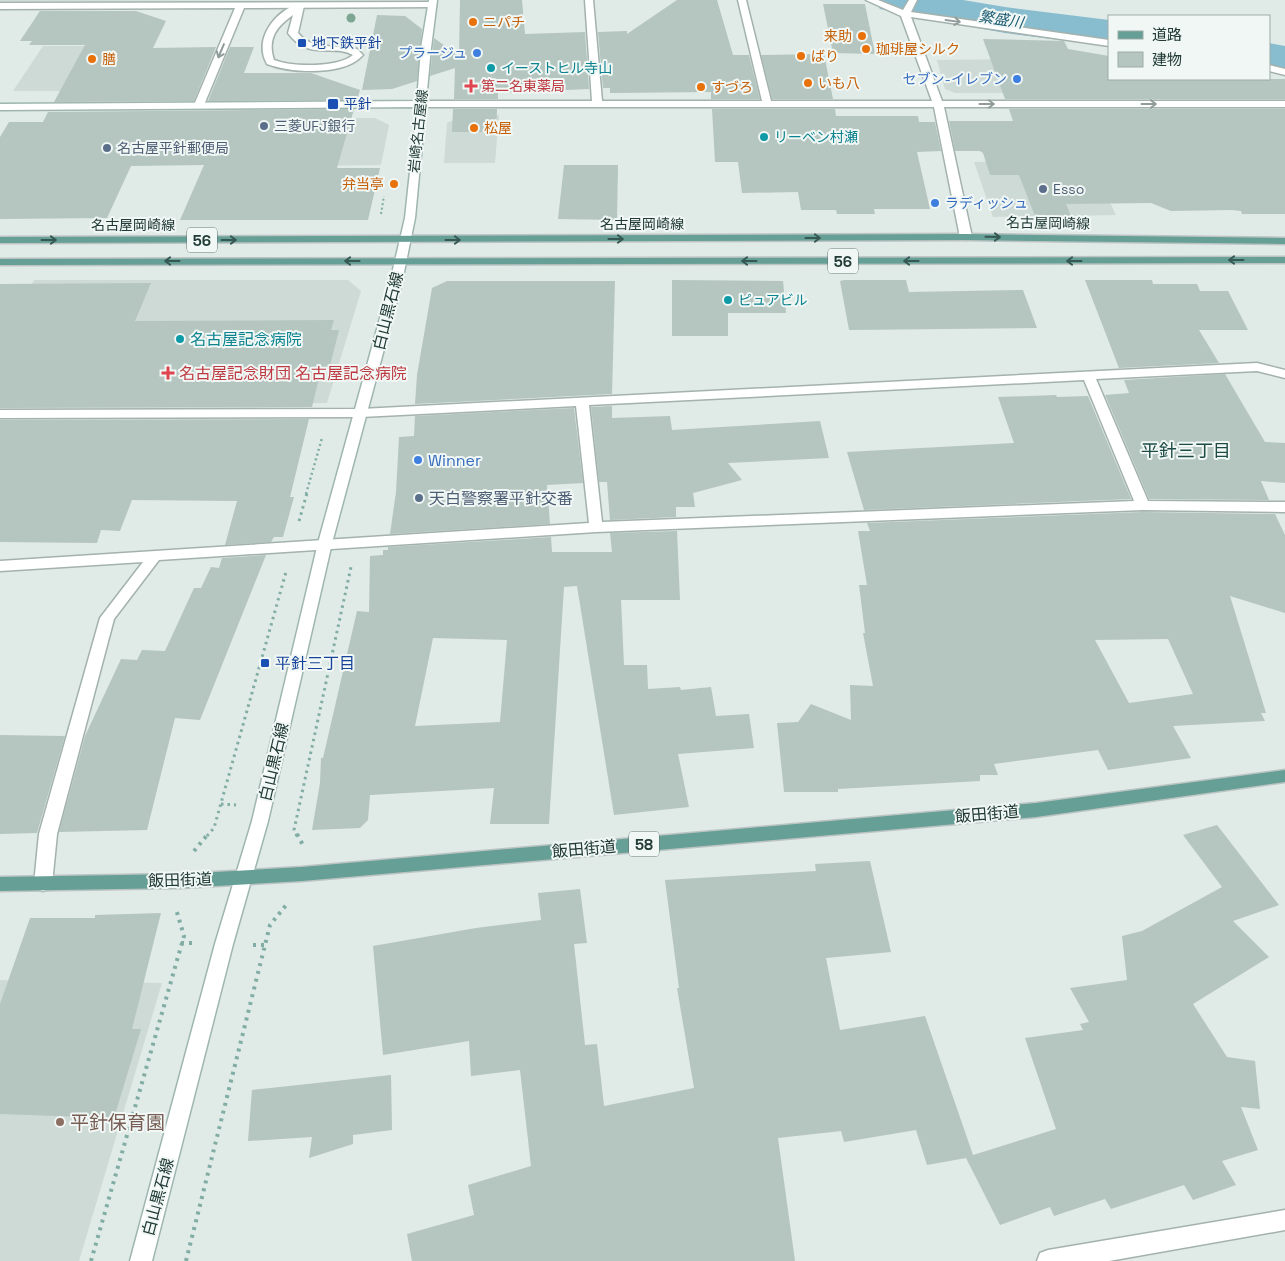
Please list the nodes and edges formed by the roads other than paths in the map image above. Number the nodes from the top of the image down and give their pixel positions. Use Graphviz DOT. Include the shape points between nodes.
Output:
graph roads {
  1 [pos="589,0"];
  2 [pos="742,0"];
  3 [pos="870,0"];
  4 [pos="913,0"];
  5 [pos="433,3"];
  6 [pos="0,6"];
  7 [pos="240,6"];
  8 [pos="300,6"];
  9 [pos="905,14"];
  10 [pos="1108,43"];
  11 [pos="1270,68"];
  12 [pos="1285,72"];
  13 [pos="767,103"];
  14 [pos="422,104"];
  15 [pos="597,104"];
  16 [pos="938,104"];
  17 [pos="1285,104"];
  18 [pos="198,105"];
  19 [pos="0,107"];
  20 [pos="966,237"];
  21 [pos="0,240"];
  22 [pos="404,240"];
  23 [pos="1285,241"];
  24 [pos="1285,260"];
  25 [pos="401,261"];
  26 [pos="0,262"];
  27 [pos="1285,374"];
  28 [pos="1088,375"];
  29 [pos="582,401"];
  30 [pos="361,413"];
  31 [pos="0,414"];
  32 [pos="1143,505"];
  33 [pos="1285,507"];
  34 [pos="596,527"];
  35 [pos="325,543"];
  36 [pos="155,556"];
  37 [pos="0,566"];
  38 [pos="1285,776"];
  39 [pos="243,878"];
  40 [pos="0,884"];
  41 [pos="43,884"];
  42 [pos="1285,1220"];
  43 [pos="141,1261"];
  44 [pos="1048,1261"];
  1 -- 15 [label="street"];
  2 -- 13 [label="street"];
  3 -- 9 [label="street"];
  4 -- 9 [label="street"];
  5 -- 8 [label="street"];
  5 -- 14 [label="street, 岩崎名古屋線"];
  6 -- 7 [label="street"];
  7 -- 8 [label="street"];
  7 -- 18 [label="street, one-way"];
  8 -- 8 [label="street" via="293,33 296,39 308,46 354,51 358,54 356,59 329,66 281,66 270,62 265,51 266,43 275,23"];
  9 -- 10 [label="street, one-way"];
  9 -- 16 [label="street"];
  11 -- 12 [label="street"];
  13 -- 15 [label="street"];
  13 -- 16 [label="street"];
  14 -- 15 [label="street"];
  14 -- 18 [label="street"];
  14 -- 22 [label="street, 岩崎名古屋線" via="410,218"];
  16 -- 17 [label="street, one-way"];
  16 -- 20 [label="street"];
  18 -- 19 [label="street"];
  22 -- 20 [label="main road, 名古屋岡崎線 / 56, one-way"];
  20 -- 23 [label="main road, 名古屋岡崎線 / 56, one-way"];
  21 -- 22 [label="main road, 名古屋岡崎線 / 56, one-way"];
  22 -- 25 [label="street, 岩崎名古屋線"];
  24 -- 25 [label="main road, 56, one-way"];
  25 -- 26 [label="main road, 56, one-way"];
  25 -- 30 [label="street, 白山黒石線"];
  27 -- 28 [label="street" via="1257,367"];
  28 -- 29 [label="street"];
  28 -- 32 [label="street"];
  29 -- 30 [label="street"];
  29 -- 34 [label="street"];
  30 -- 31 [label="street"];
  30 -- 35 [label="street, 白山黒石線"];
  32 -- 33 [label="street"];
  32 -- 34 [label="street"];
  34 -- 35 [label="street"];
  35 -- 36 [label="street"];
  35 -- 39 [label="street, 白山黒石線" via="260,821"];
  36 -- 37 [label="street"];
  36 -- 41 [label="street" via="107,618 48,834"];
  38 -- 39 [label="main road, 飯田街道 / 58" via="1036,810"];
  39 -- 41 [label="main road, 飯田街道 / 58"];
  39 -- 43 [label="street, 白山黒石線"];
  40 -- 41 [label="main road, 飯田街道 / 58"];
  42 -- 44 [label="street"];
}
